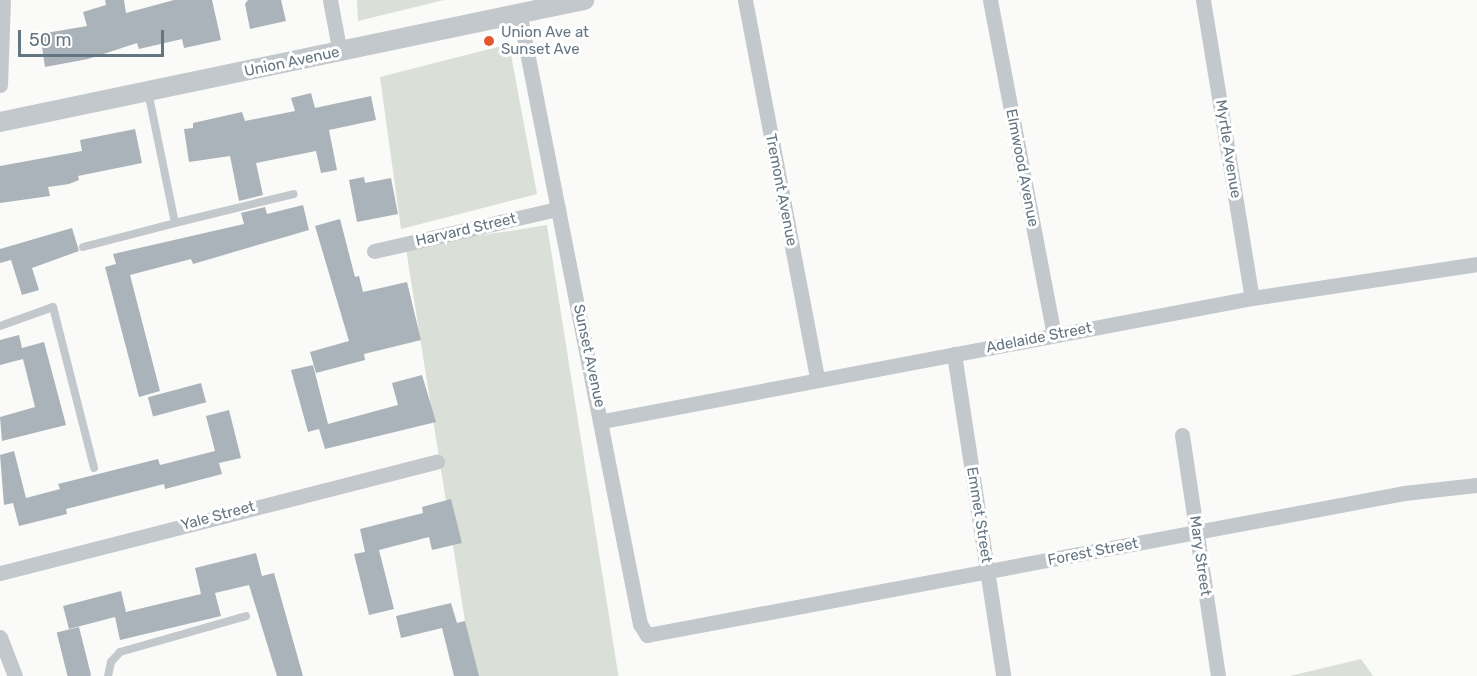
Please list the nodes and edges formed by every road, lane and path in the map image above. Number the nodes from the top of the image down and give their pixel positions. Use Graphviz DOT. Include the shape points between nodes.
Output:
graph roads {
  1 [pos="3,0"];
  2 [pos="330,0"];
  3 [pos="584,0"];
  4 [pos="745,0"];
  5 [pos="990,0"];
  6 [pos="1203,0"];
  7 [pos="519,12"];
  8 [pos="340,53"];
  9 [pos="0,85"];
  10 [pos="148,92"];
  11 [pos="0,122"];
  12 [pos="294,194"];
  13 [pos="558,209"];
  14 [pos="175,223"];
  15 [pos="83,248"];
  16 [pos="374,250"];
  17 [pos="1477,264"];
  18 [pos="1252,298"];
  19 [pos="0,326"];
  20 [pos="1054,335"];
  21 [pos="954,354"];
  22 [pos="817,379"];
  23 [pos="603,421"];
  24 [pos="1182,435"];
  25 [pos="437,462"];
  26 [pos="94,468"];
  27 [pos="1477,485"];
  28 [pos="1197,532"];
  29 [pos="0,573"];
  30 [pos="988,573"];
  31 [pos="246,616"];
  32 [pos="711,625"];
  33 [pos="0,637"];
  34 [pos="15,676"];
  35 [pos="108,676"];
  36 [pos="1003,676"];
  37 [pos="1218,676"];
  1 -- 9 [label="street"];
  2 -- 8 [label="street"];
  3 -- 7 [label="street, Union Avenue"];
  4 -- 22 [label="street, Tremont Avenue"];
  5 -- 20 [label="street, Elmwood Avenue"];
  6 -- 18 [label="street, Myrtle Avenue"];
  7 -- 8 [label="street, Union Avenue"];
  7 -- 13 [label="street, Sunset Avenue"];
  8 -- 10 [label="street, Union Avenue"];
  10 -- 11 [label="street, Union Avenue"];
  10 -- 14 [label="lane"];
  12 -- 14 [label="lane"];
  13 -- 16 [label="street, Harvard Street"];
  13 -- 23 [label="street, Sunset Avenue"];
  14 -- 15 [label="lane"];
  17 -- 18 [label="street, Adelaide Street"];
  18 -- 20 [label="street, Adelaide Street"];
  19 -- 26 [label="lane" via="53,307"];
  20 -- 21 [label="street, Adelaide Street"];
  21 -- 22 [label="street, Adelaide Street"];
  21 -- 30 [label="street, Emmet Street"];
  22 -- 23 [label="street, Adelaide Street"];
  23 -- 32 [label="street, Sunset Avenue" via="640,624 647,635"];
  24 -- 28 [label="street, Mary Street"];
  25 -- 29 [label="street, Yale Street"];
  27 -- 28 [label="street, Forest Street" via="1404,493"];
  28 -- 30 [label="street, Forest Street"];
  28 -- 37 [label="street, Mary Street"];
  30 -- 32 [label="street, Forest Street"];
  30 -- 36 [label="street, Emmet Street"];
  31 -- 35 [label="lane" via="120,652 111,662"];
  33 -- 34 [label="street"];
}
